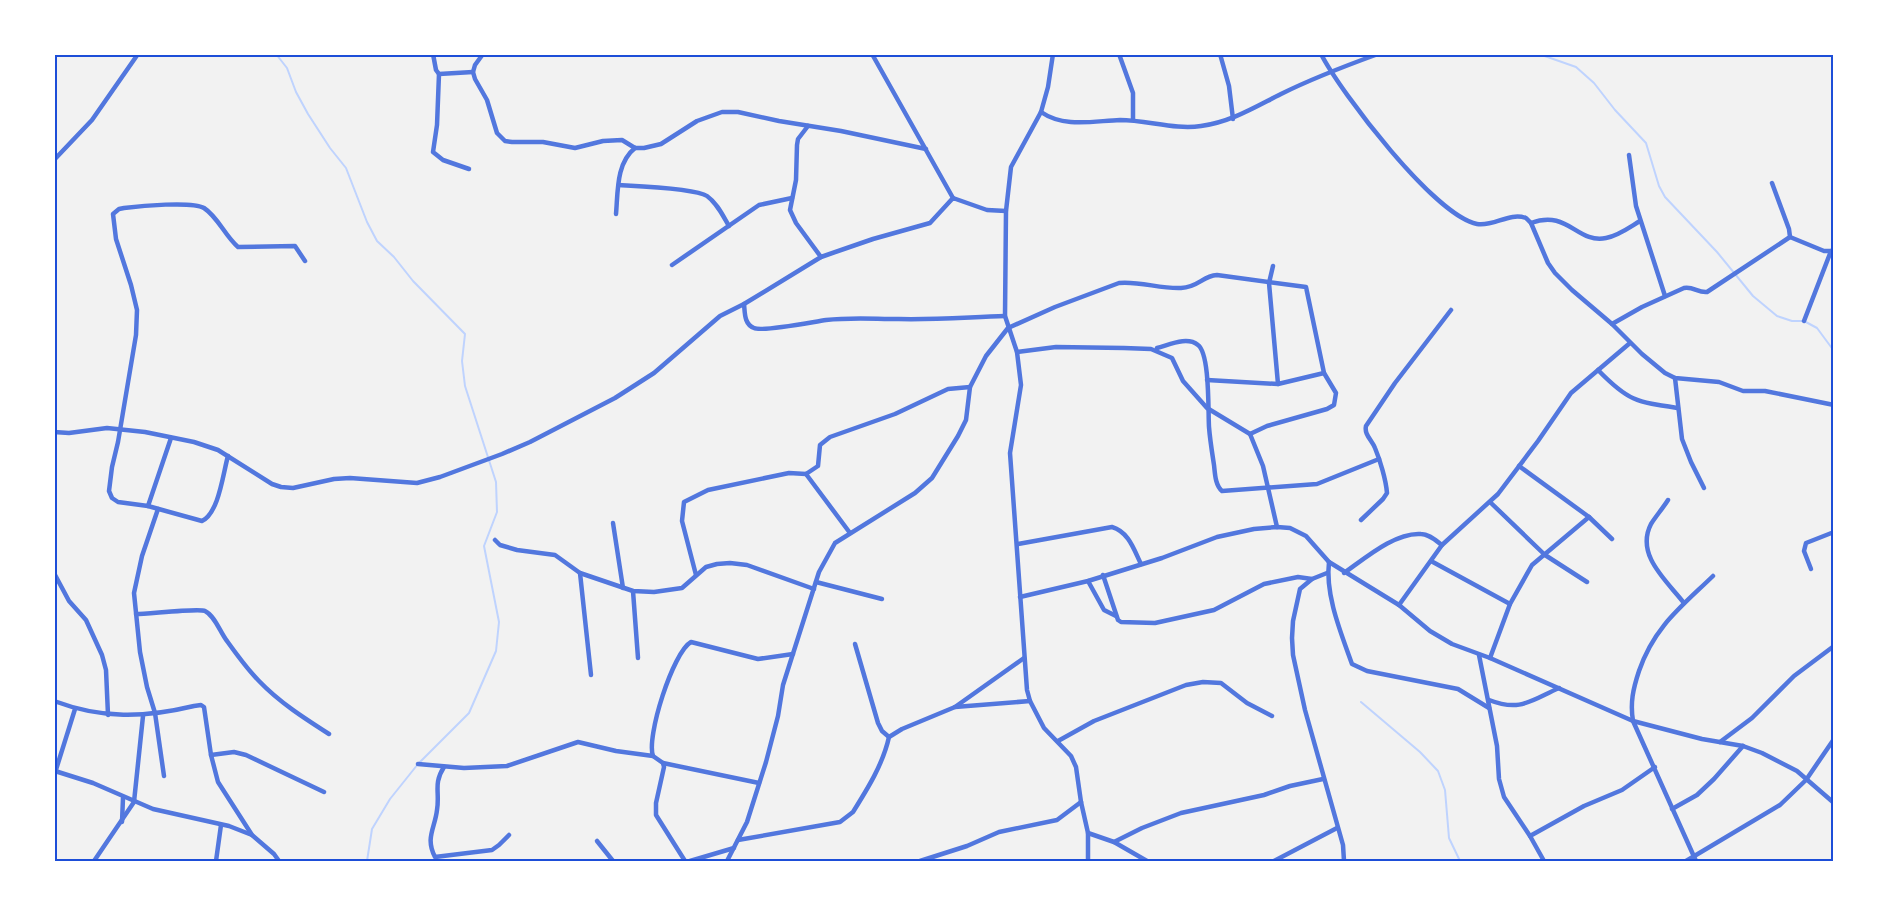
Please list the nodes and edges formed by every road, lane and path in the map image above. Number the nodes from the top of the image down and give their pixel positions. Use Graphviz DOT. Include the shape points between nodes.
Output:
graph roads {
  1 [pos="138,54"];
  2 [pos="433,54"];
  3 [pos="483,54"];
  4 [pos="872,54"];
  5 [pos="1053,54"];
  6 [pos="1119,54"];
  7 [pos="1220,54"];
  8 [pos="1321,54"];
  9 [pos="1378,54"];
  10 [pos="1330,71"];
  11 [pos="473,72"];
  12 [pos="439,74"];
  13 [pos="1041,112"];
  14 [pos="1233,119"];
  15 [pos="1133,120"];
  16 [pos="808,126"];
  17 [pos="635,148"];
  18 [pos="926,149"];
  19 [pos="1629,155"];
  20 [pos="54,160"];
  21 [pos="469,169"];
  22 [pos="1772,183"];
  23 [pos="619,185"];
  24 [pos="792,198"];
  25 [pos="953,198"];
  26 [pos="1006,211"];
  27 [pos="616,214"];
  28 [pos="1640,221"];
  29 [pos="1531,223"];
  30 [pos="729,226"];
  31 [pos="1790,237"];
  32 [pos="1833,251"];
  33 [pos="821,258"];
  34 [pos="305,261"];
  35 [pos="672,266"];
  36 [pos="1273,266"];
  37 [pos="1269,283"];
  38 [pos="1665,296"];
  39 [pos="744,304"];
  40 [pos="1451,310"];
  41 [pos="1005,316"];
  42 [pos="1804,321"];
  43 [pos="1612,324"];
  44 [pos="1008,328"];
  45 [pos="1630,343"];
  46 [pos="1157,348"];
  47 [pos="1017,352"];
  48 [pos="1598,370"];
  49 [pos="1324,373"];
  50 [pos="1675,378"];
  51 [pos="1207,380"];
  52 [pos="1278,384"];
  53 [pos="970,387"];
  54 [pos="1834,405"];
  55 [pos="1207,408"];
  56 [pos="1678,408"];
  57 [pos="120,430"];
  58 [pos="54,432"];
  59 [pos="1250,434"];
  60 [pos="171,438"];
  61 [pos="228,456"];
  62 [pos="1379,459"];
  63 [pos="1519,466"];
  64 [pos="806,474"];
  65 [pos="1269,488"];
  66 [pos="1704,488"];
  67 [pos="1668,500"];
  68 [pos="1490,502"];
  69 [pos="148,506"];
  70 [pos="158,509"];
  71 [pos="1589,517"];
  72 [pos="1361,520"];
  73 [pos="613,523"];
  74 [pos="1277,527"];
  75 [pos="1834,532"];
  76 [pos="850,533"];
  77 [pos="1611,539"];
  78 [pos="495,540"];
  79 [pos="1018,544"];
  80 [pos="1442,545"];
  81 [pos="1545,555"];
  82 [pos="1431,561"];
  83 [pos="1329,562"];
  84 [pos="1141,564"];
  85 [pos="1811,569"];
  86 [pos="580,573"];
  87 [pos="1328,573"];
  88 [pos="1344,573"];
  89 [pos="54,575"];
  90 [pos="696,575"];
  91 [pos="1103,575"];
  92 [pos="1713,576"];
  93 [pos="1312,579"];
  94 [pos="1088,581"];
  95 [pos="816,582"];
  96 [pos="1587,582"];
  97 [pos="623,588"];
  98 [pos="814,589"];
  99 [pos="633,591"];
  100 [pos="1020,597"];
  101 [pos="882,599"];
  102 [pos="1684,603"];
  103 [pos="1510,604"];
  104 [pos="1399,605"];
  105 [pos="136,614"];
  106 [pos="1116,616"];
  107 [pos="855,644"];
  108 [pos="1834,646"];
  109 [pos="793,654"];
  110 [pos="1479,655"];
  111 [pos="638,658"];
  112 [pos="1024,658"];
  113 [pos="1490,658"];
  114 [pos="591,675"];
  115 [pos="1559,688"];
  116 [pos="1489,700"];
  117 [pos="54,701"];
  118 [pos="1030,701"];
  119 [pos="955,707"];
  120 [pos="1489,708"];
  121 [pos="75,709"];
  122 [pos="155,713"];
  123 [pos="108,715"];
  124 [pos="143,716"];
  125 [pos="1272,716"];
  126 [pos="1633,721"];
  127 [pos="328,735"];
  128 [pos="889,737"];
  129 [pos="1834,739"];
  130 [pos="1058,741"];
  131 [pos="1720,742"];
  132 [pos="1743,746"];
  133 [pos="211,755"];
  134 [pos="653,756"];
  135 [pos="663,763"];
  136 [pos="418,764"];
  137 [pos="444,767"];
  138 [pos="1655,767"];
  139 [pos="55,774"];
  140 [pos="164,776"];
  141 [pos="1323,779"];
  142 [pos="1806,780"];
  143 [pos="759,783"];
  144 [pos="324,792"];
  145 [pos="123,798"];
  146 [pos="134,802"];
  147 [pos="1081,802"];
  148 [pos="1834,803"];
  149 [pos="1672,809"];
  150 [pos="122,822"];
  151 [pos="221,825"];
  152 [pos="1337,828"];
  153 [pos="1088,833"];
  154 [pos="252,835"];
  155 [pos="509,835"];
  156 [pos="1530,836"];
  157 [pos="738,840"];
  158 [pos="597,841"];
  159 [pos="1114,842"];
  160 [pos="734,848"];
  161 [pos="435,859"];
  162 [pos="1695,859"];
  163 [pos="94,861"];
  164 [pos="216,861"];
  165 [pos="279,861"];
  166 [pos="613,861"];
  167 [pos="685,861"];
  168 [pos="690,861"];
  169 [pos="727,861"];
  170 [pos="920,861"];
  171 [pos="1088,861"];
  172 [pos="1147,861"];
  173 [pos="1274,861"];
  174 [pos="1344,861"];
  175 [pos="1544,861"];
  176 [pos="1686,861"];
  1 -- 20 [label="street" via="92,120"];
  2 -- 12 [label="street"];
  3 -- 11 [label="street"];
  4 -- 18 [label="street"];
  5 -- 13 [label="street"];
  6 -- 15 [label="street" via="1133,93"];
  7 -- 14 [label="street"];
  8 -- 10 [label="street"];
  9 -- 10 [label="street"];
  10 -- 14 [label="street"];
  10 -- 29 [label="street" via="1391,153 1434,196 1478,224 1520,216"];
  11 -- 12 [label="street"];
  11 -- 17 [label="street" via="497,133 505,141 576,148 622,140"];
  12 -- 21 [label="street" via="433,152"];
  13 -- 15 [label="street" via="1065,123"];
  13 -- 26 [label="street" via="1011,167"];
  14 -- 15 [label="street" via="1200,127"];
  16 -- 17 [label="street" via="723,112 697,121 661,144"];
  16 -- 18 [label="street"];
  16 -- 24 [label="street" via="798,140"];
  17 -- 23 [label="street" via="624,159"];
  18 -- 25 [label="street"];
  19 -- 28 [label="street"];
  22 -- 31 [label="street"];
  23 -- 27 [label="street"];
  23 -- 30 [label="street" via="703,194 713,201"];
  24 -- 30 [label="street" via="759,205"];
  24 -- 33 [label="street" via="790,210 796,223"];
  25 -- 26 [label="street" via="975,207"];
  25 -- 33 [label="street" via="930,223"];
  26 -- 41 [label="street"];
  28 -- 29 [label="street" via="1614,236 1599,239 1554,219"];
  28 -- 38 [label="street"];
  29 -- 43 [label="street" via="1556,273"];
  30 -- 35 [label="street"];
  31 -- 32 [label="street"];
  31 -- 38 [label="street" via="1707,292 1688,287"];
  32 -- 42 [label="street"];
  33 -- 39 [label="street"];
  34 -- 57 [label="street" via="295,246 238,247 197,205 116,210 114,231 137,310"];
  36 -- 37 [label="street"];
  37 -- 44 [label="street" via="1217,275 1181,288 1119,283"];
  37 -- 49 [label="street" via="1306,287"];
  37 -- 52 [label="street"];
  38 -- 43 [label="street"];
  39 -- 41 [label="street" via="749,325 764,330 837,319"];
  39 -- 61 [label="street" via="720,316 654,373 615,398 530,442 428,481 350,478 281,487"];
  40 -- 62 [label="street" via="1366,426"];
  41 -- 44 [label="street"];
  43 -- 45 [label="street"];
  44 -- 47 [label="street"];
  44 -- 53 [label="street" via="986,356"];
  45 -- 48 [label="street"];
  45 -- 50 [label="street"];
  46 -- 51 [label="street" via="1181,342 1197,344"];
  47 -- 55 [label="street" via="1094,346 1158,351 1172,358 1183,381"];
  47 -- 79 [label="street" via="1020,385 1010,453"];
  48 -- 56 [label="street" via="1629,398"];
  48 -- 63 [label="street" via="1571,393"];
  49 -- 52 [label="street"];
  49 -- 59 [label="street" via="1336,393 1334,405"];
  50 -- 54 [label="street" via="1719,382 1743,391 1765,391"];
  50 -- 56 [label="street"];
  51 -- 52 [label="street"];
  51 -- 55 [label="street"];
  53 -- 64 [label="street" via="948,389 895,414 830,437 820,445 818,466"];
  53 -- 76 [label="street" via="966,420 932,478"];
  55 -- 59 [label="street"];
  55 -- 65 [label="street" via="1218,488"];
  56 -- 66 [label="street" via="1682,439"];
  57 -- 58 [label="street"];
  57 -- 60 [label="street"];
  57 -- 69 [label="street" via="109,491 118,502"];
  59 -- 65 [label="street"];
  60 -- 61 [label="street" via="207,446"];
  60 -- 69 [label="street"];
  61 -- 70 [label="street" via="216,503 208,518 202,521"];
  62 -- 65 [label="street" via="1317,484"];
  62 -- 72 [label="street" via="1387,493"];
  63 -- 68 [label="street"];
  63 -- 71 [label="street"];
  64 -- 76 [label="street"];
  64 -- 90 [label="street" via="789,473 708,490 684,501 682,521"];
  65 -- 74 [label="street"];
  67 -- 102 [label="street" via="1652,524 1647,552"];
  68 -- 80 [label="street"];
  68 -- 81 [label="street"];
  69 -- 70 [label="street"];
  70 -- 105 [label="street" via="136,579"];
  71 -- 77 [label="street"];
  71 -- 81 [label="street"];
  73 -- 97 [label="street"];
  74 -- 83 [label="street" via="1306,536"];
  74 -- 84 [label="street" via="1217,537"];
  75 -- 85 [label="street" via="1806,543 1804,551"];
  76 -- 95 [label="street" via="835,543"];
  78 -- 86 [label="street" via="517,550 555,555"];
  79 -- 84 [label="street" via="1112,527 1127,537"];
  79 -- 100 [label="street"];
  80 -- 82 [label="street"];
  80 -- 88 [label="street" via="1428,535 1411,535 1382,546"];
  81 -- 96 [label="street"];
  81 -- 103 [label="street" via="1532,565"];
  82 -- 103 [label="street"];
  82 -- 104 [label="street"];
  83 -- 87 [label="street"];
  83 -- 88 [label="street"];
  84 -- 91 [label="street"];
  86 -- 97 [label="street"];
  86 -- 114 [label="street"];
  87 -- 93 [label="street"];
  87 -- 120 [label="street" via="1333,605 1352,664 1367,671 1458,688"];
  88 -- 104 [label="street"];
  89 -- 123 [label="street" via="69,601 87,620 102,655"];
  90 -- 98 [label="street" via="717,564 747,565"];
  90 -- 99 [label="street" via="682,588"];
  91 -- 94 [label="street"];
  91 -- 106 [label="street"];
  92 -- 102 [label="street"];
  93 -- 106 [label="street" via="1298,577 1264,584 1214,610 1155,624 1121,622"];
  93 -- 141 [label="street" via="1300,589 1292,638"];
  94 -- 100 [label="street"];
  94 -- 106 [label="street" via="1104,610"];
  95 -- 98 [label="street"];
  95 -- 101 [label="street"];
  97 -- 99 [label="street"];
  98 -- 109 [label="street"];
  99 -- 111 [label="street"];
  100 -- 112 [label="street"];
  102 -- 126 [label="street" via="1663,624 1645,651 1631,698"];
  103 -- 113 [label="street"];
  104 -- 110 [label="street" via="1430,631"];
  105 -- 122 [label="street" via="140,652"];
  105 -- 127 [label="street" via="205,611 258,681"];
  107 -- 128 [label="street" via="878,723"];
  108 -- 131 [label="street"];
  109 -- 134 [label="street" via="758,659 699,643 686,645 660,704 651,747"];
  109 -- 143 [label="street"];
  110 -- 113 [label="street"];
  110 -- 116 [label="street"];
  112 -- 118 [label="street"];
  112 -- 119 [label="street"];
  113 -- 115 [label="street"];
  115 -- 116 [label="street" via="1511,707"];
  115 -- 126 [label="street"];
  116 -- 120 [label="street"];
  117 -- 121 [label="street"];
  118 -- 119 [label="street"];
  118 -- 130 [label="street" via="1044,728"];
  119 -- 128 [label="street"];
  120 -- 156 [label="street" via="1503,797"];
  121 -- 123 [label="street"];
  121 -- 139 [label="street"];
  122 -- 124 [label="street"];
  122 -- 133 [label="street" via="204,707"];
  122 -- 140 [label="street"];
  123 -- 124 [label="street"];
  124 -- 146 [label="street"];
  125 -- 130 [label="street" via="1221,683 1203,682 1094,721"];
  126 -- 131 [label="street"];
  126 -- 138 [label="street"];
  128 -- 157 [label="street" via="878,769 848,818"];
  129 -- 142 [label="street"];
  130 -- 147 [label="street" via="1076,767"];
  131 -- 132 [label="street"];
  132 -- 142 [label="street" via="1781,762"];
  132 -- 149 [label="street" via="1714,780"];
  133 -- 144 [label="street" via="246,755"];
  133 -- 154 [label="street" via="218,782"];
  134 -- 135 [label="street"];
  134 -- 137 [label="street" via="578,742 507,766"];
  135 -- 143 [label="street"];
  135 -- 167 [label="street" via="656,815"];
  136 -- 137 [label="street"];
  137 -- 161 [label="street" via="437,779 437,810 430,836"];
  138 -- 149 [label="street"];
  138 -- 156 [label="street" via="1622,790"];
  139 -- 145 [label="street" via="93,783"];
  141 -- 152 [label="street"];
  141 -- 159 [label="street" via="1181,813"];
  142 -- 148 [label="street"];
  142 -- 162 [label="street" via="1780,805"];
  143 -- 157 [label="street"];
  145 -- 146 [label="street"];
  145 -- 150 [label="street"];
  146 -- 150 [label="street"];
  146 -- 151 [label="street"];
  147 -- 153 [label="street"];
  147 -- 170 [label="street" via="1057,820 999,832"];
  149 -- 162 [label="street"];
  150 -- 163 [label="street"];
  151 -- 154 [label="street"];
  151 -- 164 [label="street"];
  152 -- 173 [label="street"];
  152 -- 174 [label="street"];
  153 -- 159 [label="street"];
  153 -- 171 [label="street"];
  154 -- 165 [label="street"];
  155 -- 161 [label="street" via="492,850"];
  156 -- 175 [label="street"];
  157 -- 160 [label="street"];
  158 -- 166 [label="street"];
  159 -- 172 [label="street"];
  160 -- 168 [label="street"];
  160 -- 169 [label="street"];
  162 -- 176 [label="street"];
}
